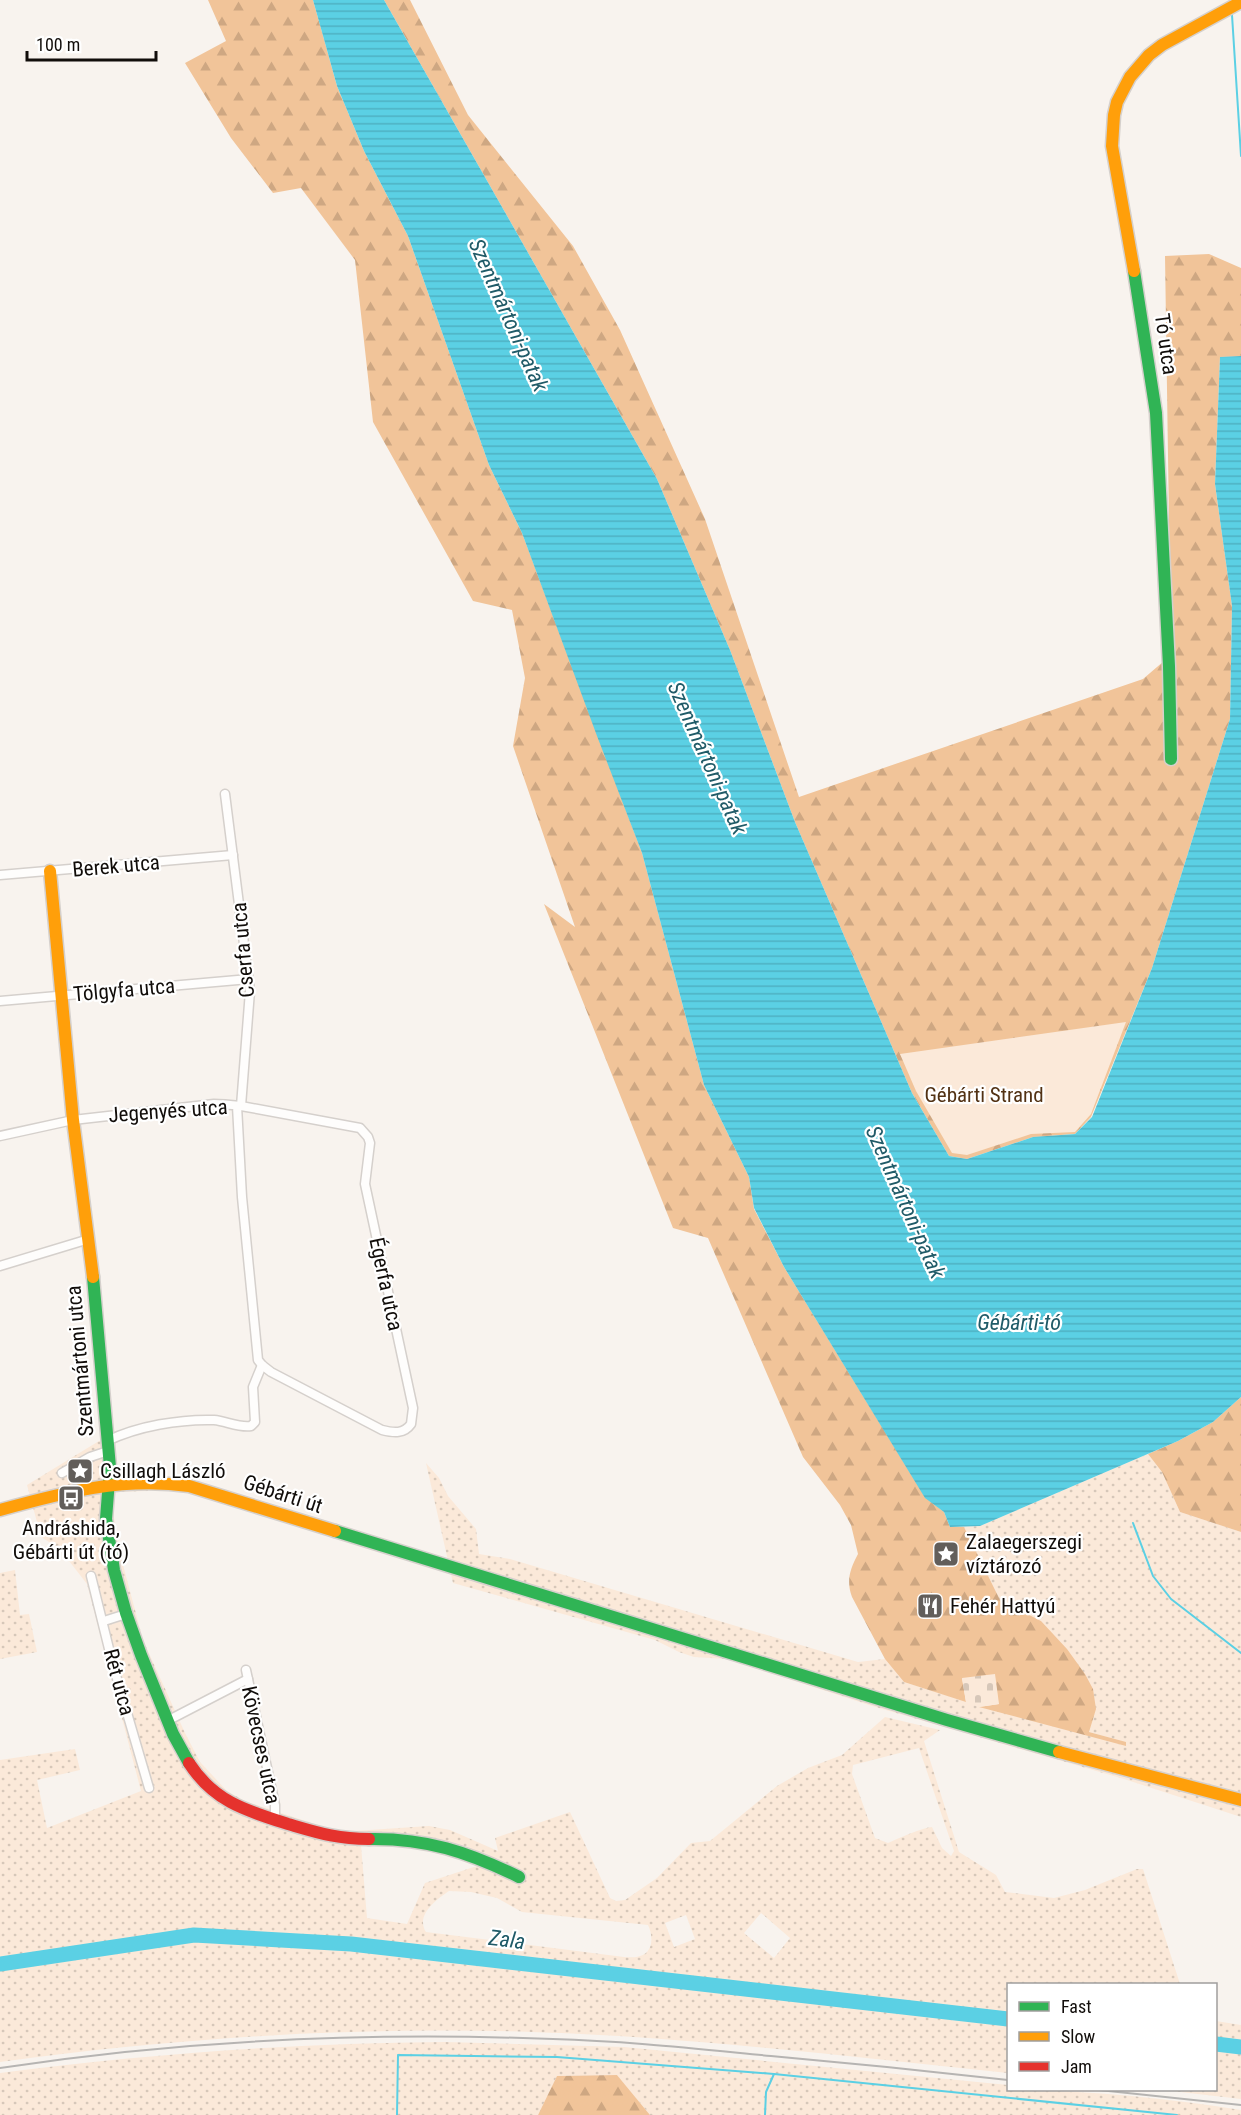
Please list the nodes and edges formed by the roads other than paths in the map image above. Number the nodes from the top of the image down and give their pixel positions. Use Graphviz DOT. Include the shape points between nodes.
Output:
graph roads {
  1 [pos="1241,2"];
  2 [pos="1171,759"];
  3 [pos="225,794"];
  4 [pos="232,855"];
  5 [pos="50,871"];
  6 [pos="0,875"];
  7 [pos="249,979"];
  8 [pos="61,995"];
  9 [pos="0,1000"];
  10 [pos="239,1106"];
  11 [pos="74,1119"];
  12 [pos="0,1136"];
  13 [pos="368,1137"];
  14 [pos="89,1239"];
  15 [pos="0,1266"];
  16 [pos="262,1365"];
  17 [pos="108,1446"];
  18 [pos="63,1473"];
  19 [pos="111,1483"];
  20 [pos="0,1510"];
  21 [pos="91,1576"];
  22 [pos="126,1614"];
  23 [pos="104,1620"];
  24 [pos="167,1721"];
  25 [pos="149,1788"];
  26 [pos="1241,1800"];
  27 [pos="275,1820"];
  28 [pos="519,1877"];
  1 -- 2 [label="street, Tó utca" via="1150,54 1128,79 1113,118 1115,167 1156,413"];
  3 -- 4 [label="street, Cserfa utca"];
  4 -- 5 [label="street, Berek utca"];
  4 -- 7 [label="street, Cserfa utca"];
  5 -- 6 [label="street, Berek utca"];
  5 -- 8 [label="street, Szentmártoni utca"];
  7 -- 8 [label="street, Tölgyfa utca"];
  7 -- 10 [label="street, Cserfa utca"];
  8 -- 9 [label="street, Tölgyfa utca"];
  8 -- 11 [label="street, Szentmártoni utca"];
  10 -- 11 [label="street, Jegenyés utca" via="214,1104"];
  10 -- 13 [label="street, Jegenyés utca" via="354,1126"];
  10 -- 16 [label="street, Cserfa utca" via="237,1136 256,1349"];
  11 -- 12 [label="street, Jegenyés utca"];
  11 -- 14 [label="street, Szentmártoni utca"];
  13 -- 16 [label="street, Égerfa utca" via="371,1148 365,1184 413,1419 408,1429 395,1433 382,1430"];
  14 -- 15 [label="street"];
  14 -- 17 [label="street, Szentmártoni utca"];
  16 -- 17 [label="street" via="253,1387 255,1422 251,1426 216,1420 172,1423 138,1428"];
  17 -- 18 [label="street"];
  17 -- 19 [label="street, Szentmártoni utca"];
  19 -- 20 [label="street, Gébárti út"];
  19 -- 22 [label="street, Szentmártoni utca" via="107,1529"];
  19 -- 26 [label="street, Gébárti út" via="169,1483 200,1489 953,1722"];
  21 -- 23 [label="street, Rét utca"];
  22 -- 23 [label="street"];
  22 -- 24 [label="street, Szentmártoni utca"];
  23 -- 25 [label="street, Rét utca"];
  24 -- 27 [label="street, Szentmártoni utca" via="197,1775 211,1789 234,1805"];
  24 -- 27 [label="street, Kövecses utca" via="247,1675"];
  27 -- 28 [label="street, Szentmártoni utca" via="334,1837 426,1843"];
}
